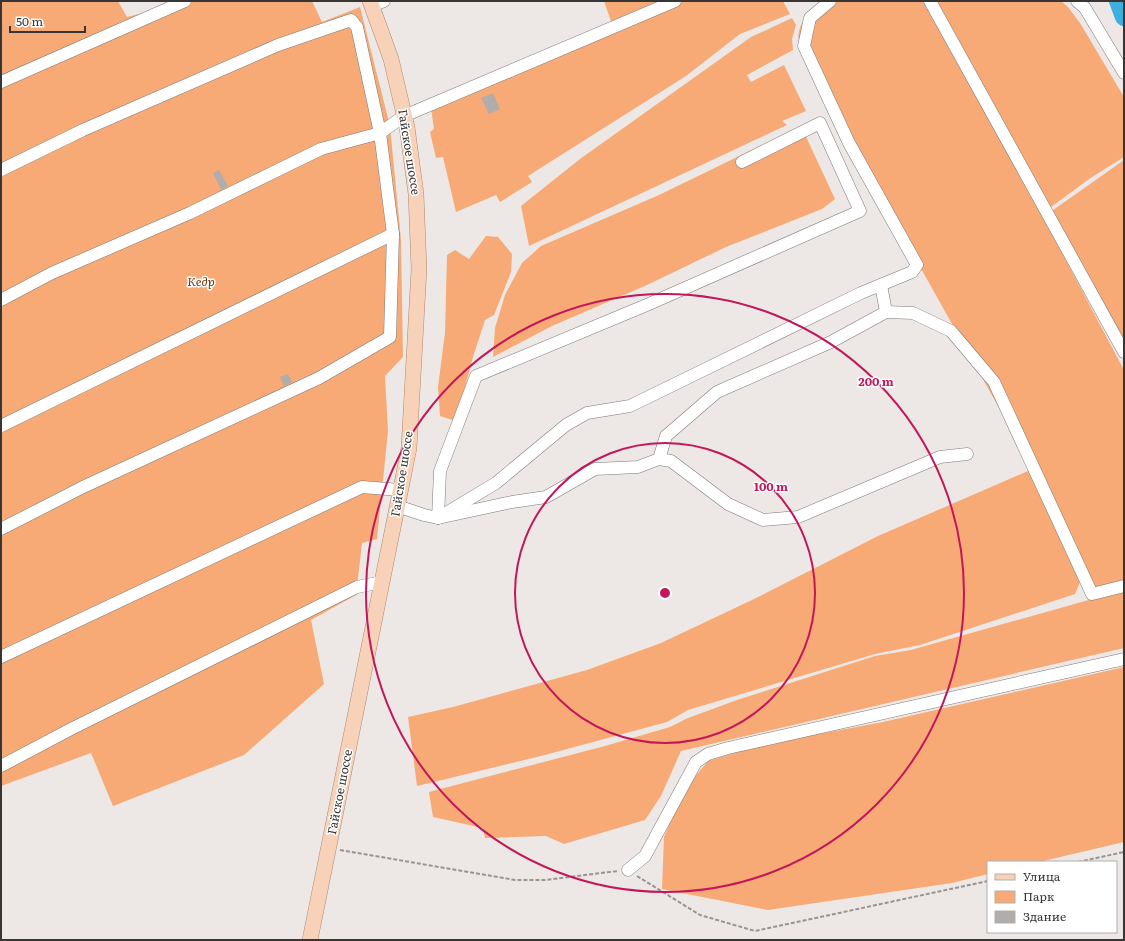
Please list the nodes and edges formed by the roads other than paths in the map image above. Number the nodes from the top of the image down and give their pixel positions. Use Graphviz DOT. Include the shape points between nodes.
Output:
graph roads {
  1 [pos="185,1"];
  2 [pos="675,1"];
  3 [pos="830,1"];
  4 [pos="930,1"];
  5 [pos="1078,1"];
  6 [pos="375,2"];
  7 [pos="1124,73"];
  8 [pos="1,82"];
  9 [pos="404,116"];
  10 [pos="380,133"];
  11 [pos="742,162"];
  12 [pos="1,170"];
  13 [pos="393,234"];
  14 [pos="881,285"];
  15 [pos="1,300"];
  16 [pos="886,312"];
  17 [pos="1124,352"];
  18 [pos="1,426"];
  19 [pos="967,454"];
  20 [pos="659,459"];
  21 [pos="400,490"];
  22 [pos="397,506"];
  23 [pos="438,518"];
  24 [pos="1,529"];
  25 [pos="382,582"];
  26 [pos="1124,586"];
  27 [pos="1,657"];
  28 [pos="1124,659"];
  29 [pos="1,766"];
  30 [pos="628,870"];
  31 [pos="310,940"];
  1 -- 8 [label="lane"];
  2 -- 9 [label="lane"];
  3 -- 14 [label="lane" via="810,18 804,46 849,143 917,265 912,272"];
  4 -- 17 [label="lane"];
  5 -- 7 [label="lane" via="1085,8"];
  6 -- 9 [label="main road, Гайское шоссе"];
  9 -- 10 [label="lane"];
  9 -- 21 [label="main road, Гайское шоссе" via="416,194 419,269 409,448"];
  10 -- 12 [label="lane" via="357,27 350,20 278,45 83,130"];
  10 -- 13 [label="lane"];
  10 -- 15 [label="lane" via="321,149 190,213 52,273"];
  11 -- 23 [label="lane" via="820,124 860,211 649,304 476,376 440,471"];
  13 -- 18 [label="lane"];
  13 -- 24 [label="lane" via="390,337 319,378 83,487"];
  14 -- 16 [label="lane"];
  14 -- 23 [label="lane" via="630,406 587,413 566,425 496,483"];
  16 -- 20 [label="lane" via="832,342 717,392 666,436"];
  16 -- 26 [label="lane" via="913,313 951,331 994,382 1092,594"];
  19 -- 20 [label="lane" via="940,457 798,516 763,520 728,504 671,461"];
  20 -- 23 [label="lane" via="638,467 595,470 546,497"];
  21 -- 22 [label="main road, Гайское шоссе"];
  21 -- 27 [label="lane" via="362,487"];
  22 -- 23 [label="lane" via="424,516"];
  22 -- 25 [label="main road, Гайское шоссе"];
  25 -- 29 [label="lane" via="357,587"];
  25 -- 31 [label="main road, Гайское шоссе"];
  28 -- 30 [label="lane" via="708,754 696,762 644,856"];
}
